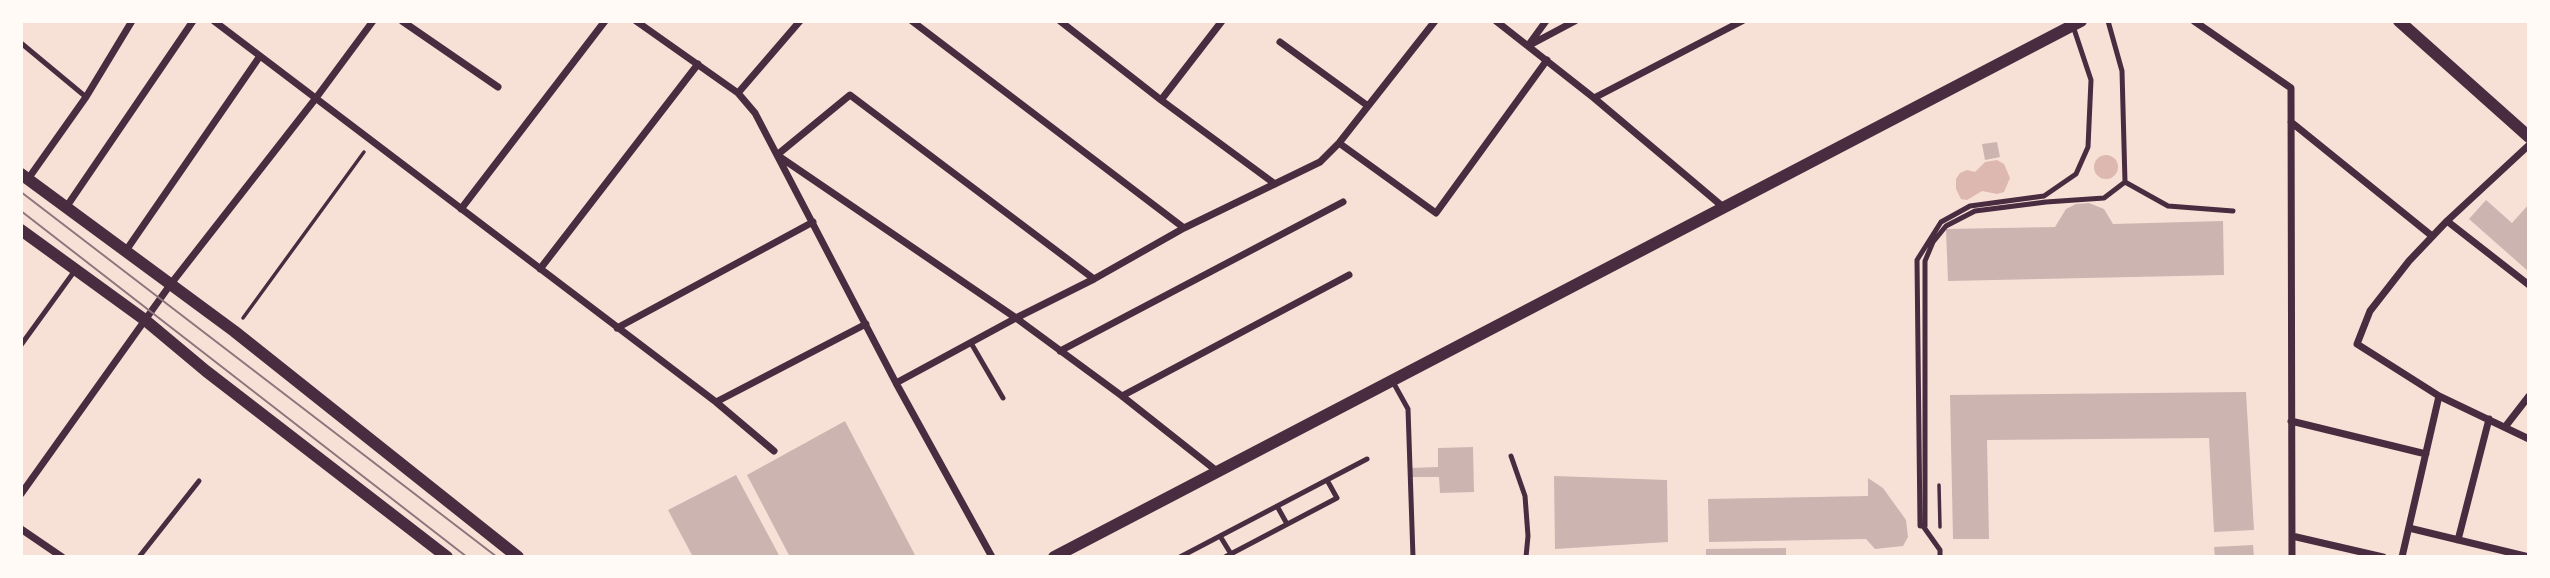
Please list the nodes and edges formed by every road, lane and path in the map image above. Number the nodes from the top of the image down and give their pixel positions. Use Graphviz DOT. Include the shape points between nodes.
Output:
graph roads {
  1 [pos="132,21"];
  2 [pos="192,21"];
  3 [pos="214,21"];
  4 [pos="373,21"];
  5 [pos="402,21"];
  6 [pos="605,21"];
  7 [pos="636,21"];
  8 [pos="800,21"];
  9 [pos="912,21"];
  10 [pos="1222,21"];
  11 [pos="1435,21"];
  12 [pos="1496,21"];
  13 [pos="1546,21"];
  14 [pos="1575,21"];
  15 [pos="1742,21"];
  16 [pos="2108,21"];
  17 [pos="2194,21"];
  18 [pos="2399,21"];
  19 [pos="2075,22"];
  20 [pos="1065,23"];
  21 [pos="1280,42"];
  22 [pos="21,43"];
  23 [pos="1528,46"];
  24 [pos="260,56"];
  25 [pos="1547,60"];
  26 [pos="698,64"];
  27 [pos="498,87"];
  28 [pos="738,93"];
  29 [pos="86,97"];
  30 [pos="316,98"];
  31 [pos="1594,98"];
  32 [pos="1161,100"];
  33 [pos="1368,106"];
  34 [pos="2291,122"];
  35 [pos="2529,137"];
  36 [pos="372,142"];
  37 [pos="1339,143"];
  38 [pos="2529,145"];
  39 [pos="776,155"];
  40 [pos="24,176"];
  41 [pos="2125,182"];
  42 [pos="1275,184"];
  43 [pos="1343,202"];
  44 [pos="67,206"];
  45 [pos="1723,206"];
  46 [pos="461,209"];
  47 [pos="2233,211"];
  48 [pos="2447,220"];
  49 [pos="813,222"];
  50 [pos="1184,228"];
  51 [pos="21,230"];
  52 [pos="2432,236"];
  53 [pos="125,252"];
  54 [pos="540,269"];
  55 [pos="76,270"];
  56 [pos="1349,275"];
  57 [pos="1094,279"];
  58 [pos="170,285"];
  59 [pos="2529,285"];
  60 [pos="1016,318"];
  61 [pos="145,320"];
  62 [pos="866,324"];
  63 [pos="617,328"];
  64 [pos="234,331"];
  65 [pos="971,343"];
  66 [pos="21,345"];
  67 [pos="1060,351"];
  68 [pos="1392,379"];
  69 [pos="896,383"];
  70 [pos="2440,396"];
  71 [pos="2529,396"];
  72 [pos="1122,397"];
  73 [pos="1003,398"];
  74 [pos="716,402"];
  75 [pos="2488,419"];
  76 [pos="2291,421"];
  77 [pos="2505,427"];
  78 [pos="2529,439"];
  79 [pos="774,451"];
  80 [pos="2426,454"];
  81 [pos="1511,456"];
  82 [pos="1367,458"];
  83 [pos="1218,472"];
  84 [pos="1327,480"];
  85 [pos="199,481"];
  86 [pos="21,494"];
  87 [pos="1277,506"];
  88 [pos="1287,524"];
  89 [pos="1923,526"];
  90 [pos="2409,528"];
  91 [pos="21,529"];
  92 [pos="1220,536"];
  93 [pos="2292,536"];
  94 [pos="2458,540"];
  95 [pos="2529,555"];
  96 [pos="1228,556"];
  97 [pos="62,557"];
  98 [pos="139,557"];
  99 [pos="447,557"];
  100 [pos="518,557"];
  101 [pos="992,557"];
  102 [pos="1054,557"];
  103 [pos="1180,557"];
  104 [pos="1413,557"];
  105 [pos="1526,557"];
  106 [pos="1940,557"];
  107 [pos="2292,557"];
  108 [pos="2383,557"];
  109 [pos="2402,557"];
  1 -- 29 [label="street"];
  2 -- 44 [label="street"];
  3 -- 24 [label="street"];
  4 -- 30 [label="street"];
  5 -- 27 [label="street"];
  6 -- 46 [label="street"];
  7 -- 26 [label="street"];
  8 -- 28 [label="street"];
  9 -- 50 [label="street"];
  10 -- 32 [label="street"];
  11 -- 33 [label="street"];
  12 -- 23 [label="street"];
  13 -- 23 [label="street"];
  14 -- 23 [label="street"];
  15 -- 31 [label="street"];
  16 -- 41 [label="lane" via="2122,71"];
  17 -- 34 [label="street" via="2291,88"];
  18 -- 35 [label="street"];
  19 -- 45 [label="street"];
  19 -- 89 [label="lane" via="2091,80 2088,147 2076,174 2044,195 1970,206 1941,222 1917,260 1919,512"];
  20 -- 32 [label="street"];
  21 -- 33 [label="street"];
  22 -- 29 [label="lane"];
  23 -- 25 [label="street"];
  24 -- 30 [label="street"];
  24 -- 53 [label="street"];
  25 -- 31 [label="street"];
  25 -- 37 [label="street" via="1436,213"];
  26 -- 28 [label="street"];
  26 -- 54 [label="street"];
  28 -- 39 [label="street" via="755,113"];
  29 -- 40 [label="street"];
  30 -- 36 [label="street"];
  30 -- 58 [label="street"];
  31 -- 45 [label="street"];
  32 -- 42 [label="street"];
  33 -- 37 [label="street"];
  34 -- 52 [label="street"];
  34 -- 76 [label="street"];
  36 -- 46 [label="street"];
  36 -- 64 [label="path"];
  37 -- 42 [label="street" via="1320,162"];
  38 -- 48 [label="street"];
  39 -- 49 [label="street"];
  39 -- 57 [label="street" via="850,95"];
  39 -- 60 [label="street"];
  40 -- 44 [label="street"];
  41 -- 47 [label="lane" via="2168,206"];
  41 -- 89 [label="lane" via="2104,198 1975,211 1945,226 1933,242 1925,261"];
  42 -- 50 [label="street"];
  43 -- 67 [label="street"];
  44 -- 53 [label="street"];
  45 -- 68 [label="street"];
  46 -- 54 [label="street"];
  48 -- 52 [label="street"];
  48 -- 59 [label="street"];
  49 -- 62 [label="street"];
  49 -- 63 [label="street"];
  50 -- 57 [label="street"];
  51 -- 55 [label="street"];
  52 -- 70 [label="street" via="2370,312 2357,344"];
  53 -- 58 [label="street"];
  54 -- 63 [label="street"];
  55 -- 61 [label="street"];
  55 -- 66 [label="lane"];
  56 -- 72 [label="street"];
  57 -- 60 [label="street"];
  58 -- 61 [label="street"];
  58 -- 64 [label="street"];
  60 -- 65 [label="street"];
  60 -- 67 [label="street"];
  61 -- 86 [label="street"];
  61 -- 99 [label="street"];
  62 -- 69 [label="street"];
  62 -- 74 [label="street"];
  63 -- 74 [label="street"];
  64 -- 100 [label="street"];
  65 -- 69 [label="street"];
  65 -- 73 [label="lane"];
  67 -- 72 [label="street"];
  68 -- 83 [label="street"];
  68 -- 104 [label="lane" via="1408,409"];
  69 -- 101 [label="street"];
  70 -- 75 [label="street"];
  70 -- 80 [label="street"];
  71 -- 77 [label="street"];
  72 -- 83 [label="street"];
  74 -- 79 [label="street"];
  75 -- 77 [label="street"];
  75 -- 94 [label="street"];
  76 -- 80 [label="street"];
  76 -- 93 [label="street"];
  77 -- 78 [label="street"];
  80 -- 90 [label="street"];
  81 -- 105 [label="lane" via="1525,496"];
  82 -- 84 [label="lane"];
  83 -- 102 [label="street"];
  84 -- 87 [label="lane"];
  84 -- 88 [label="lane" via="1337,498"];
  85 -- 98 [label="lane"];
  87 -- 88 [label="lane"];
  87 -- 92 [label="lane"];
  88 -- 96 [label="lane"];
  89 -- 106 [label="lane"];
  90 -- 94 [label="street"];
  90 -- 109 [label="street"];
  91 -- 97 [label="street"];
  92 -- 96 [label="lane"];
  92 -- 103 [label="lane"];
  93 -- 107 [label="street"];
  93 -- 108 [label="street"];
  94 -- 95 [label="street"];
}
